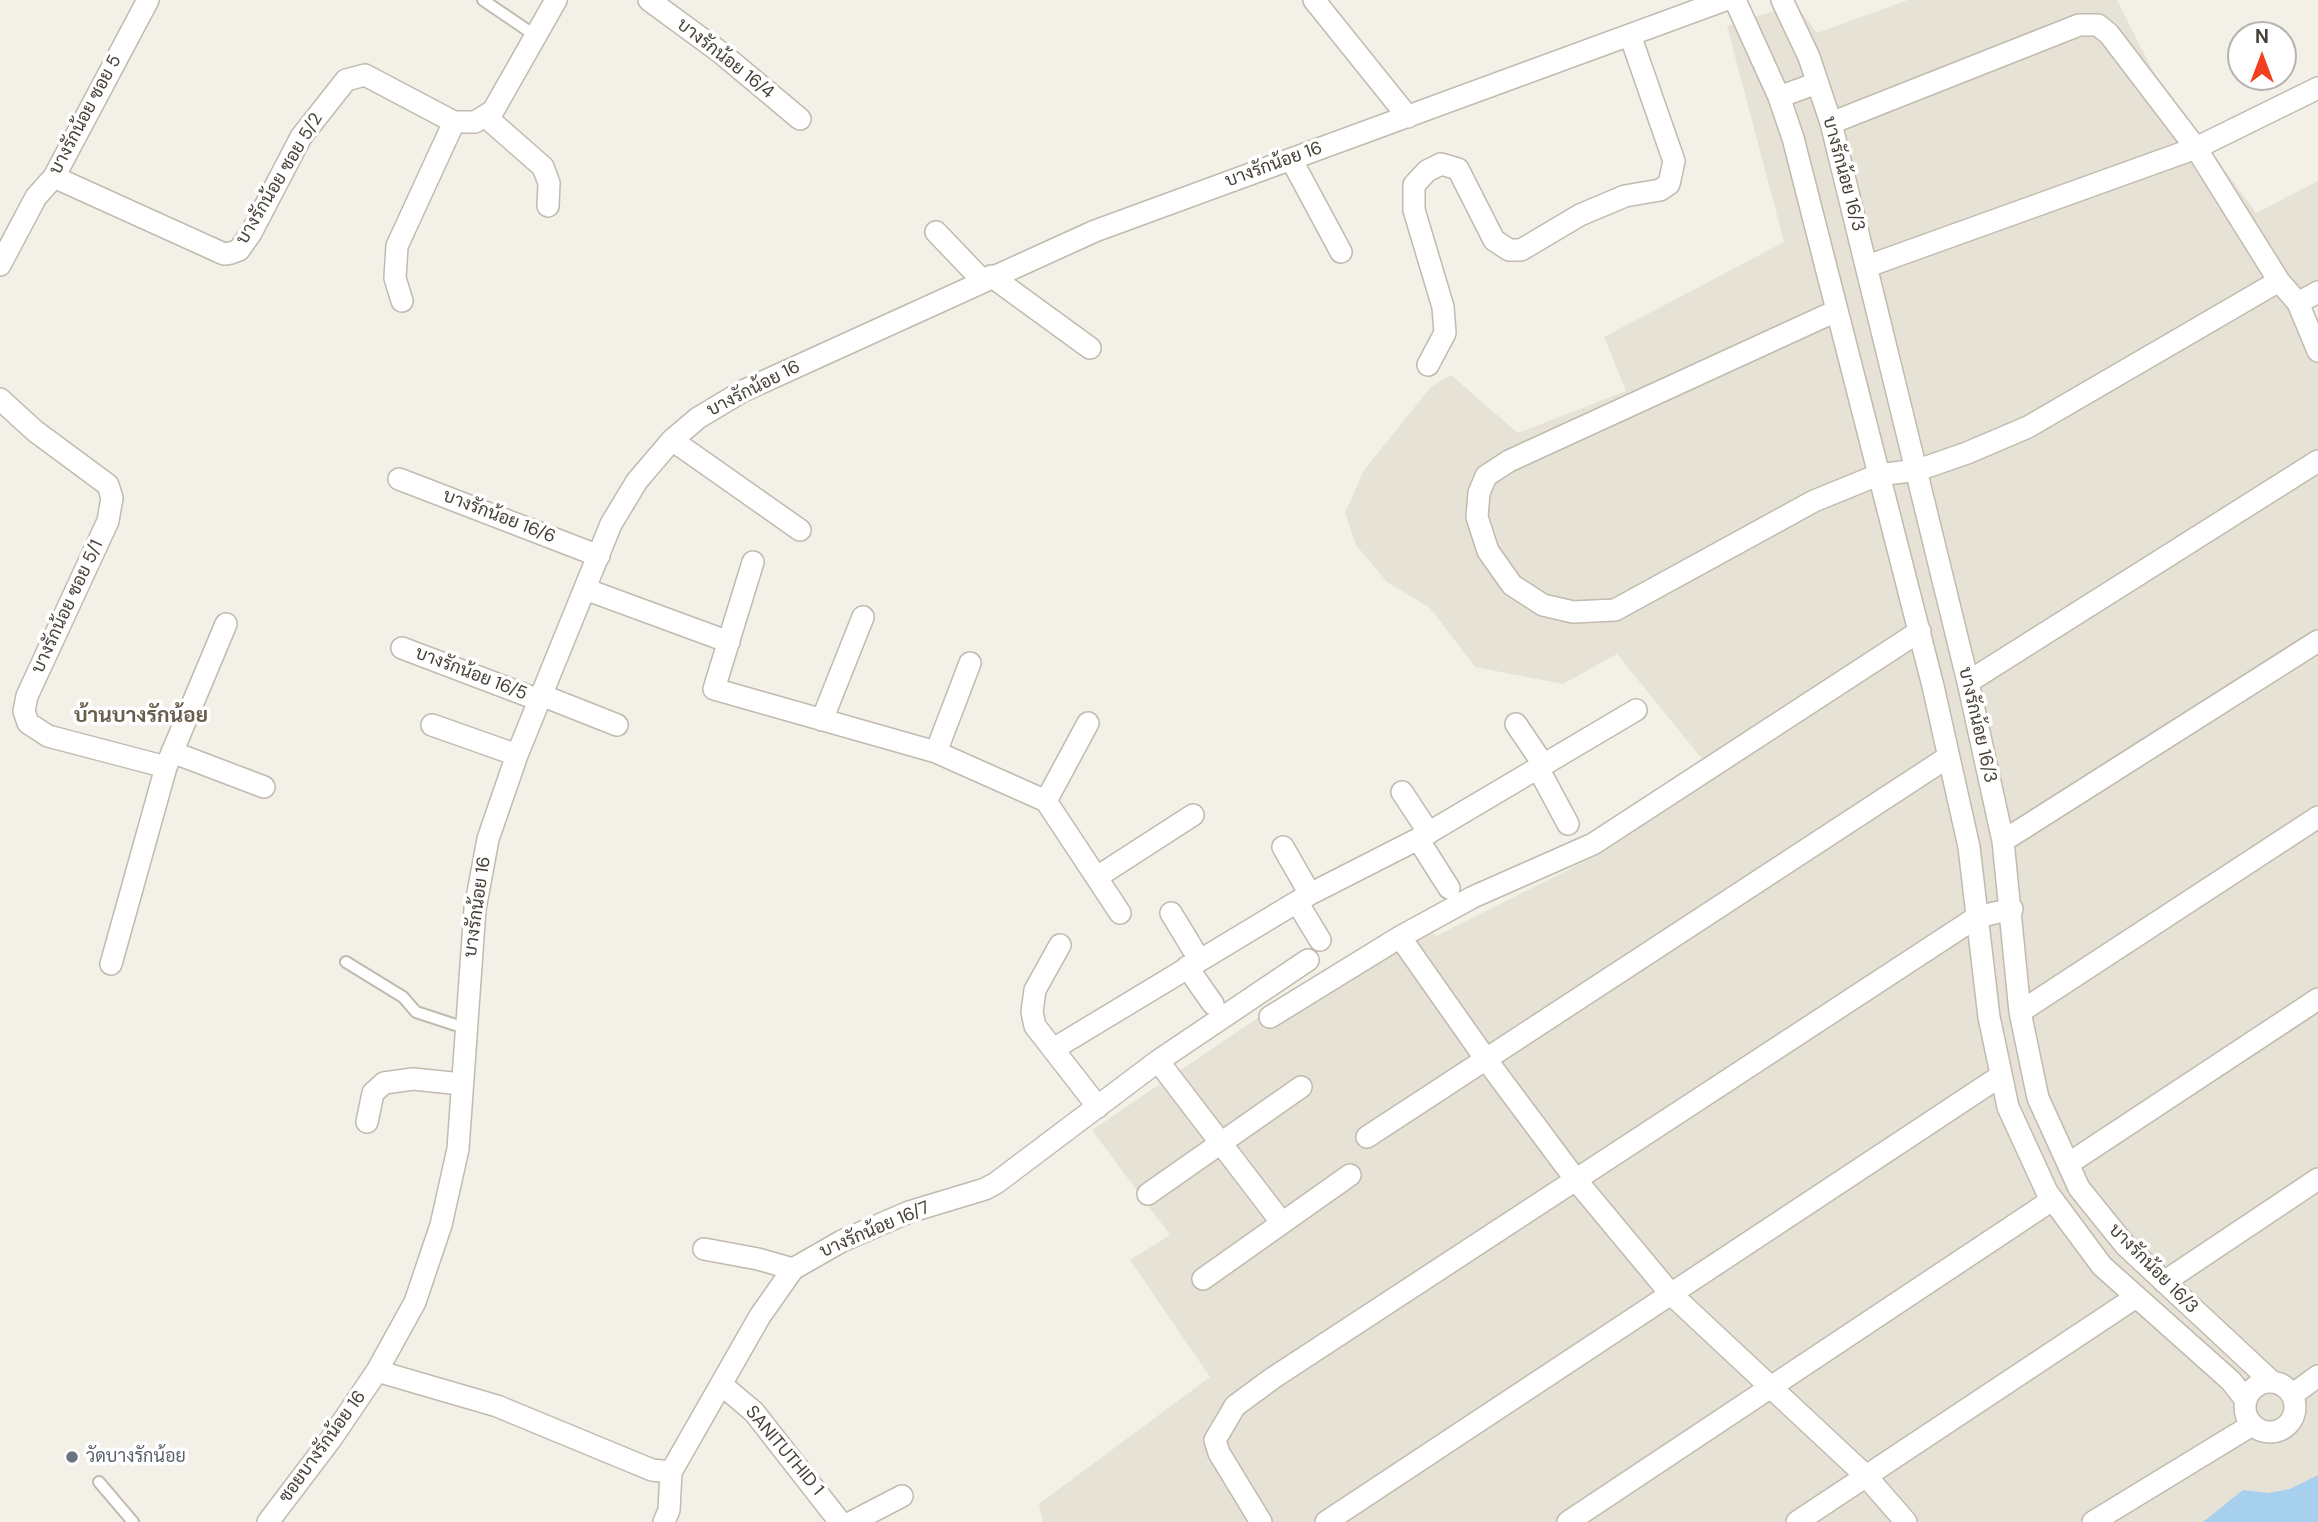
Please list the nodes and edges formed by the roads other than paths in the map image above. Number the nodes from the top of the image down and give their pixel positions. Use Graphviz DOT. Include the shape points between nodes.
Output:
graph roads {
  1 [pos="148,0"];
  2 [pos="482,0"];
  3 [pos="556,0"];
  4 [pos="649,0"];
  5 [pos="1314,0"];
  6 [pos="1725,0"];
  7 [pos="1735,0"];
  8 [pos="1782,0"];
  9 [pos="1674,8"];
  10 [pos="536,36"];
  11 [pos="1630,36"];
  12 [pos="1817,83"];
  13 [pos="2318,88"];
  14 [pos="1780,97"];
  15 [pos="485,116"];
  16 [pos="1408,117"];
  17 [pos="800,119"];
  18 [pos="454,122"];
  19 [pos="1831,123"];
  20 [pos="2196,148"];
  21 [pos="1291,159"];
  22 [pos="54,177"];
  23 [pos="548,206"];
  24 [pos="936,232"];
  25 [pos="1341,252"];
  26 [pos="0,265"];
  27 [pos="1868,267"];
  28 [pos="987,278"];
  29 [pos="2279,281"];
  30 [pos="2318,292"];
  31 [pos="402,301"];
  32 [pos="2298,303"];
  33 [pos="1836,311"];
  34 [pos="1090,348"];
  35 [pos="2318,351"];
  36 [pos="1428,365"];
  37 [pos="0,399"];
  38 [pos="672,440"];
  39 [pos="2318,461"];
  40 [pos="1918,470"];
  41 [pos="1878,475"];
  42 [pos="399,479"];
  43 [pos="800,530"];
  44 [pos="599,556"];
  45 [pos="753,562"];
  46 [pos="585,589"];
  47 [pos="863,617"];
  48 [pos="226,624"];
  49 [pos="1920,632"];
  50 [pos="2318,641"];
  51 [pos="729,642"];
  52 [pos="402,648"];
  53 [pos="971,663"];
  54 [pos="1968,682"];
  55 [pos="540,697"];
  56 [pos="1636,710"];
  57 [pos="822,720"];
  58 [pos="1088,723"];
  59 [pos="1516,724"];
  60 [pos="432,725"];
  61 [pos="617,725"];
  62 [pos="936,752"];
  63 [pos="517,755"];
  64 [pos="1948,757"];
  65 [pos="169,760"];
  66 [pos="1540,766"];
  67 [pos="264,787"];
  68 [pos="1402,792"];
  69 [pos="1046,801"];
  70 [pos="1193,815"];
  71 [pos="2318,817"];
  72 [pos="1568,824"];
  73 [pos="1423,836"];
  74 [pos="2003,841"];
  75 [pos="1283,847"];
  76 [pos="1097,877"];
  77 [pos="1449,888"];
  78 [pos="1303,898"];
  79 [pos="2012,909"];
  80 [pos="1120,913"];
  81 [pos="1171,913"];
  82 [pos="1977,917"];
  83 [pos="1401,937"];
  84 [pos="1320,940"];
  85 [pos="1060,945"];
  86 [pos="1308,960"];
  87 [pos="346,962"];
  88 [pos="1193,963"];
  89 [pos="111,964"];
  90 [pos="2318,999"];
  91 [pos="1213,1004"];
  92 [pos="2020,1012"];
  93 [pos="1270,1017"];
  94 [pos="465,1028"];
  95 [pos="1055,1048"];
  96 [pos="1485,1058"];
  97 [pos="1158,1061"];
  98 [pos="1999,1077"];
  99 [pos="462,1084"];
  100 [pos="1301,1087"];
  101 [pos="1098,1107"];
  102 [pos="368,1122"];
  103 [pos="1367,1137"];
  104 [pos="1223,1143"];
  105 [pos="2068,1164"];
  106 [pos="1350,1175"];
  107 [pos="2318,1179"];
  108 [pos="1576,1180"];
  109 [pos="1148,1194"];
  110 [pos="2052,1200"];
  111 [pos="1282,1223"];
  112 [pos="705,1249"];
  113 [pos="793,1269"];
  114 [pos="1203,1279"];
  115 [pos="2164,1282"];
  116 [pos="1670,1293"];
  117 [pos="2136,1297"];
  118 [pos="377,1371"];
  119 [pos="2318,1376"];
  120 [pos="2272,1382"];
  121 [pos="722,1385"];
  122 [pos="1769,1385"];
  123 [pos="2292,1395"];
  124 [pos="2245,1399"];
  125 [pos="2252,1425"];
  126 [pos="671,1472"];
  127 [pos="1866,1476"];
  128 [pos="99,1482"];
  129 [pos="902,1496"];
  130 [pos="133,1522"];
  131 [pos="268,1522"];
  132 [pos="664,1522"];
  133 [pos="839,1522"];
  134 [pos="852,1522"];
  135 [pos="1261,1522"];
  136 [pos="1326,1522"];
  137 [pos="1567,1522"];
  138 [pos="1797,1522"];
  139 [pos="1906,1522"];
  140 [pos="2093,1522"];
  1 -- 22 [label="street, บางรักน้อย ซอย 5"];
  2 -- 10 [label="lane"];
  3 -- 10 [label="street"];
  4 -- 17 [label="street, บางรักน้อย 16/4"];
  5 -- 16 [label="street"];
  6 -- 9 [label="street, บางรักน้อย 16"];
  7 -- 14 [label="street"];
  8 -- 12 [label="street, บางรักน้อย 16/3"];
  9 -- 11 [label="street, บางรักน้อย 16"];
  10 -- 15 [label="street" via="493,111"];
  11 -- 16 [label="street, บางรักน้อย 16"];
  11 -- 36 [label="street" via="1674,161 1669,184 1592,209 1521,250 1509,250 1494,240 1458,169 1441,164 1427,171 1414,185 1414,210 1443,307 1445,333"];
  12 -- 14 [label="street"];
  12 -- 19 [label="street, บางรักน้อย 16/3"];
  13 -- 20 [label="street"];
  14 -- 33 [label="street"];
  15 -- 18 [label="street" via="475,122"];
  15 -- 23 [label="street" via="543,167 550,183"];
  16 -- 21 [label="street, บางรักน้อย 16"];
  18 -- 22 [label="street, บางรักน้อย ซอย 5/2" via="365,75 346,80 301,137 251,233 239,250 225,254"];
  18 -- 31 [label="street" via="397,246 395,278"];
  19 -- 20 [label="street" via="2079,24 2098,25"];
  19 -- 27 [label="street, บางรักน้อย 16/3"];
  20 -- 27 [label="street"];
  20 -- 29 [label="street"];
  21 -- 25 [label="street"];
  21 -- 28 [label="street, บางรักน้อย 16" via="1094,231"];
  22 -- 26 [label="street, บางรักน้อย ซอย 5" via="36,197"];
  24 -- 28 [label="street"];
  27 -- 40 [label="street, บางรักน้อย 16/3"];
  28 -- 34 [label="street"];
  28 -- 38 [label="street, บางรักน้อย 16" via="743,391"];
  29 -- 32 [label="street"];
  29 -- 40 [label="street" via="2028,427"];
  30 -- 32 [label="street"];
  32 -- 35 [label="street"];
  33 -- 41 [label="street"];
  33 -- 41 [label="street" via="1509,461 1486,476 1477,517 1488,551 1513,585 1543,605 1573,612 1615,610 1814,501"];
  37 -- 65 [label="street, บางรักน้อย ซอย 5/1" via="108,485 112,498 108,521 27,696 24,711 28,723 48,736"];
  38 -- 43 [label="street"];
  38 -- 44 [label="street, บางรักน้อย 16" via="637,481 611,524"];
  39 -- 54 [label="street"];
  40 -- 41 [label="street"];
  40 -- 54 [label="street, บางรักน้อย 16/3"];
  41 -- 49 [label="street"];
  42 -- 44 [label="street, บางรักน้อย 16/6"];
  44 -- 46 [label="street, บางรักน้อย 16"];
  45 -- 51 [label="street"];
  46 -- 51 [label="street"];
  46 -- 55 [label="street, บางรักน้อย 16"];
  47 -- 57 [label="street"];
  48 -- 65 [label="street"];
  49 -- 64 [label="street"];
  49 -- 83 [label="street" via="1593,844 1473,897"];
  50 -- 74 [label="street"];
  51 -- 57 [label="street" via="714,689"];
  52 -- 55 [label="street, บางรักน้อย 16/5"];
  53 -- 62 [label="street"];
  54 -- 74 [label="street, บางรักน้อย 16/3"];
  55 -- 61 [label="street, บางรักน้อย 16/5"];
  55 -- 63 [label="street, บางรักน้อย 16"];
  56 -- 66 [label="street"];
  57 -- 62 [label="street"];
  58 -- 69 [label="street"];
  59 -- 66 [label="street"];
  60 -- 63 [label="street"];
  62 -- 69 [label="street"];
  63 -- 94 [label="street, บางรักน้อย 16" via="481,865"];
  64 -- 82 [label="street" via="1969,847"];
  64 -- 96 [label="street"];
  65 -- 67 [label="street, บางรักน้อย ซอย 5/1"];
  65 -- 89 [label="street"];
  66 -- 72 [label="street"];
  66 -- 73 [label="street"];
  68 -- 73 [label="street"];
  69 -- 76 [label="street"];
  70 -- 76 [label="street"];
  71 -- 92 [label="street"];
  73 -- 77 [label="street"];
  73 -- 78 [label="street"];
  74 -- 79 [label="street, บางรักน้อย 16/3"];
  75 -- 78 [label="street"];
  76 -- 80 [label="street"];
  78 -- 84 [label="street"];
  78 -- 88 [label="street"];
  79 -- 82 [label="street"];
  79 -- 92 [label="street, บางรักน้อย 16/3"];
  81 -- 88 [label="street"];
  82 -- 98 [label="street"];
  82 -- 108 [label="street"];
  83 -- 93 [label="street"];
  83 -- 96 [label="street"];
  85 -- 95 [label="street" via="1035,990 1032,1012 1035,1027"];
  86 -- 97 [label="street, บางรักน้อย 16/7"];
  87 -- 94 [label="lane" via="403,997 416,1012"];
  88 -- 91 [label="street"];
  88 -- 95 [label="street"];
  90 -- 105 [label="street"];
  92 -- 105 [label="street, บางรักน้อย 16/3" via="2038,1098"];
  94 -- 99 [label="street, บางรักน้อย 16"];
  95 -- 101 [label="street"];
  96 -- 103 [label="street"];
  96 -- 108 [label="street"];
  97 -- 101 [label="street, บางรักน้อย 16/7"];
  97 -- 104 [label="street"];
  98 -- 110 [label="street" via="2008,1107"];
  98 -- 116 [label="street"];
  99 -- 102 [label="street" via="413,1079 384,1083 373,1093"];
  99 -- 118 [label="street, บางรักน้อย 16" via="458,1149 440,1225 415,1302"];
  100 -- 104 [label="street"];
  101 -- 113 [label="street, บางรักน้อย 16/7" via="985,1189 909,1212 842,1241"];
  104 -- 109 [label="street"];
  104 -- 111 [label="street"];
  105 -- 115 [label="street, บางรักน้อย 16/3" via="2079,1188 2125,1245"];
  106 -- 111 [label="street"];
  107 -- 115 [label="street"];
  108 -- 116 [label="street"];
  108 -- 135 [label="street" via="1236,1406 1215,1440"];
  110 -- 117 [label="street" via="2102,1266"];
  110 -- 122 [label="street"];
  111 -- 114 [label="street"];
  112 -- 113 [label="street"];
  113 -- 121 [label="street, บางรักน้อย 16/7" via="760,1316"];
  115 -- 120 [label="street, บางรักน้อย 16/3"];
  116 -- 122 [label="street"];
  116 -- 136 [label="street"];
  117 -- 124 [label="street" via="2231,1381"];
  117 -- 127 [label="street"];
  118 -- 126 [label="street" via="497,1406 652,1470"];
  118 -- 131 [label="street, ซอยบางรักน้อย 16"];
  119 -- 123 [label="street"];
  120 -- 123 [label="street"];
  120 -- 124 [label="street" via="2256,1385"];
  121 -- 126 [label="street, บางรักน้อย 16/7"];
  121 -- 133 [label="street, SANITUTHID 1" via="754,1412"];
  122 -- 127 [label="street"];
  122 -- 137 [label="street"];
  123 -- 125 [label="street" via="2294,1412 2287,1425 2265,1432"];
  124 -- 125 [label="street" via="2244,1409"];
  125 -- 140 [label="street"];
  126 -- 132 [label="street"];
  127 -- 138 [label="street"];
  127 -- 139 [label="street"];
  128 -- 130 [label="lane"];
  129 -- 134 [label="street"];
}
